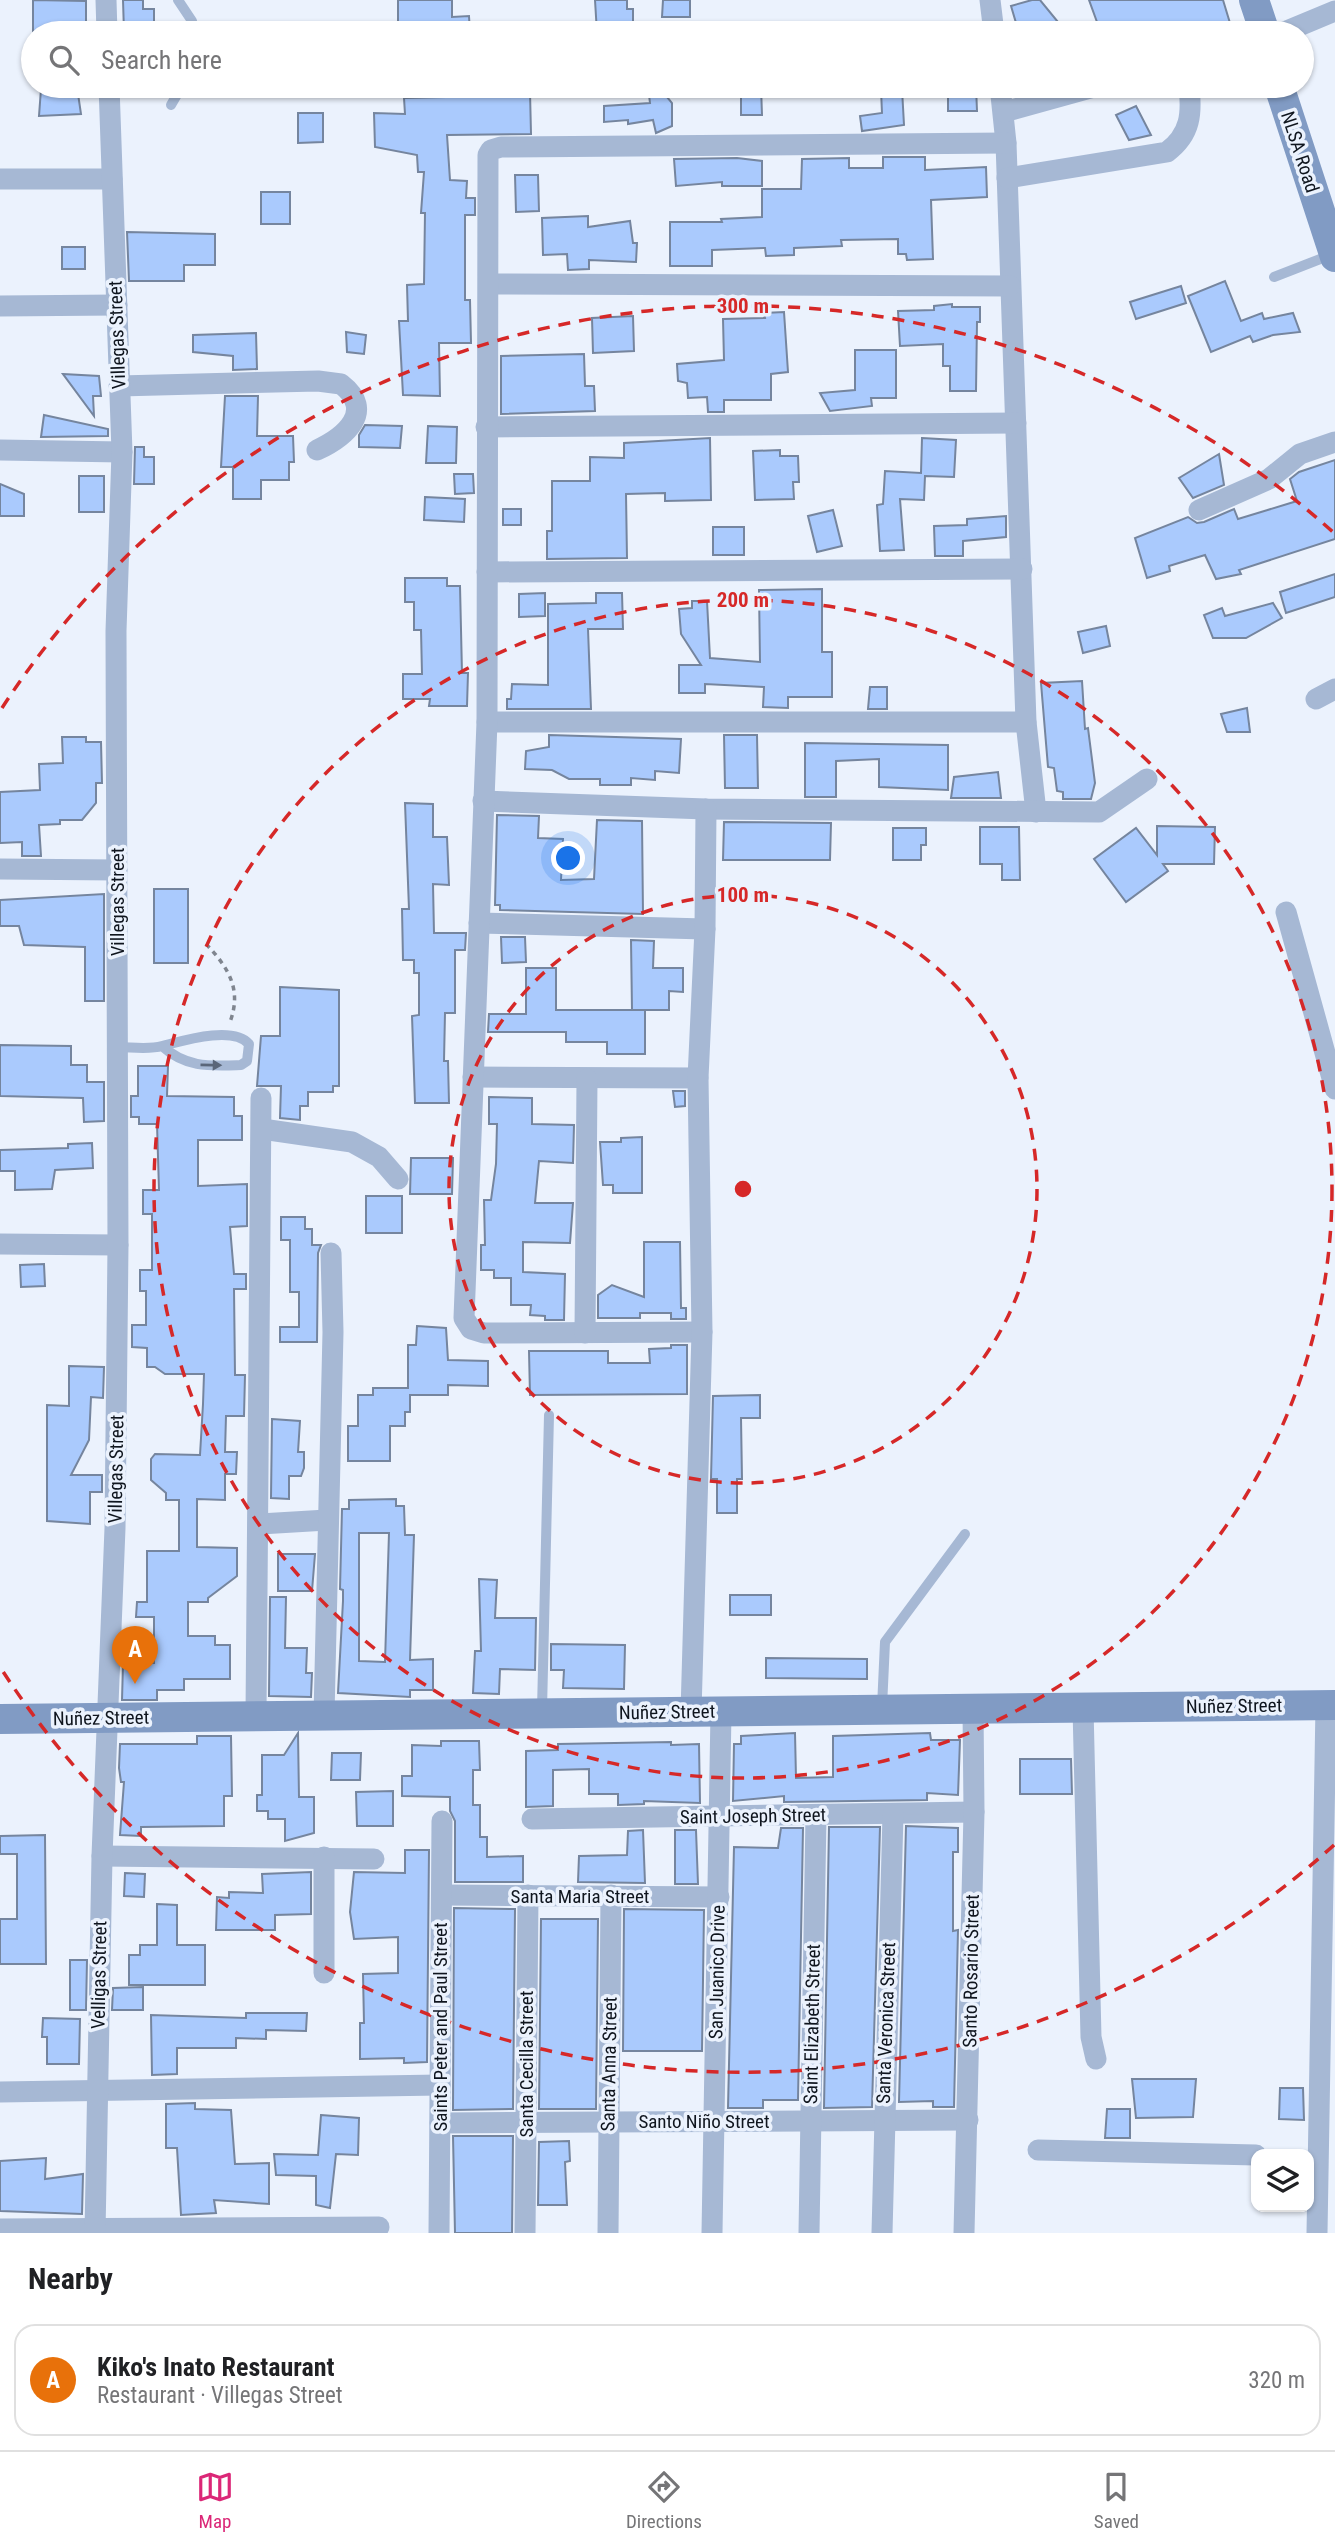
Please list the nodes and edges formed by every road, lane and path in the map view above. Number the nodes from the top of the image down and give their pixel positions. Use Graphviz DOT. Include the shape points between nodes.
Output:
graph roads {
  1 [pos="106,0"];
  2 [pos="178,0"];
  3 [pos="990,0"];
  4 [pos="1254,0"];
  5 [pos="1335,11"];
  6 [pos="107,21"];
  7 [pos="192,21"];
  8 [pos="993,21"];
  9 [pos="1261,21"];
  10 [pos="1311,21"];
  11 [pos="110,98"];
  12 [pos="175,98"];
  13 [pos="1002,98"];
  14 [pos="1053,98"];
  15 [pos="1191,98"];
  16 [pos="1283,98"];
  17 [pos="171,105"];
  18 [pos="1004,111"];
  19 [pos="1006,143"];
  20 [pos="1007,178"];
  21 [pos="0,179"];
  22 [pos="113,179"];
  23 [pos="1329,221"];
  24 [pos="1334,255"];
  25 [pos="1274,277"];
  26 [pos="489,284"];
  27 [pos="1010,286"];
  28 [pos="117,305"];
  29 [pos="0,306"];
  30 [pos="119,386"];
  31 [pos="1016,423"];
  32 [pos="486,427"];
  33 [pos="1335,442"];
  34 [pos="0,450"];
  35 [pos="317,450"];
  36 [pos="122,452"];
  37 [pos="1199,510"];
  38 [pos="1022,569"];
  39 [pos="487,572"];
  40 [pos="1335,689"];
  41 [pos="1316,699"];
  42 [pos="487,722"];
  43 [pos="1026,722"];
  44 [pos="1147,779"];
  45 [pos="483,801"];
  46 [pos="706,809"];
  47 [pos="1035,812"];
  48 [pos="0,869"];
  49 [pos="117,870"];
  50 [pos="1286,912"];
  51 [pos="479,923"];
  52 [pos="705,929"];
  53 [pos="206,944"];
  54 [pos="216,1036"];
  55 [pos="162,1046"];
  56 [pos="117,1047"];
  57 [pos="473,1077"];
  58 [pos="698,1078"];
  59 [pos="587,1079"];
  60 [pos="1335,1089"];
  61 [pos="261,1098"];
  62 [pos="262,1129"];
  63 [pos="398,1179"];
  64 [pos="0,1244"];
  65 [pos="118,1245"];
  66 [pos="331,1253"];
  67 [pos="702,1332"];
  68 [pos="585,1333"];
  69 [pos="549,1415"];
  70 [pos="327,1520"];
  71 [pos="260,1524"];
  72 [pos="965,1534"];
  73 [pos="1331,1705"];
  74 [pos="1083,1708"];
  75 [pos="973,1709"];
  76 [pos="882,1710"];
  77 [pos="691,1712"];
  78 [pos="721,1712"];
  79 [pos="542,1713"];
  80 [pos="256,1716"];
  81 [pos="324,1716"];
  82 [pos="106,1717"];
  83 [pos="0,1720"];
  84 [pos="974,1812"];
  85 [pos="894,1814"];
  86 [pos="816,1815"];
  87 [pos="720,1816"];
  88 [pos="532,1819"];
  89 [pos="442,1821"];
  90 [pos="102,1856"];
  91 [pos="324,1857"];
  92 [pos="374,1859"];
  93 [pos="442,1895"];
  94 [pos="528,1895"];
  95 [pos="611,1895"];
  96 [pos="719,1898"];
  97 [pos="324,1973"];
  98 [pos="1097,2059"];
  99 [pos="440,2085"];
  100 [pos="0,2092"];
  101 [pos="96,2092"];
  102 [pos="883,2120"];
  103 [pos="968,2120"];
  104 [pos="714,2121"];
  105 [pos="811,2121"];
  106 [pos="526,2122"];
  107 [pos="609,2122"];
  108 [pos="440,2123"];
  109 [pos="1313,2149"];
  110 [pos="1038,2150"];
  111 [pos="1251,2155"];
  112 [pos="1314,2175"];
  113 [pos="379,2227"];
  114 [pos="0,2229"];
  115 [pos="94,2231"];
  116 [pos="439,2233"];
  117 [pos="525,2233"];
  118 [pos="608,2233"];
  119 [pos="712,2233"];
  120 [pos="809,2233"];
  121 [pos="882,2233"];
  122 [pos="964,2233"];
  123 [pos="1317,2233"];
  1 -- 6 [label="street"];
  2 -- 7 [label="lane"];
  3 -- 8 [label="street"];
  4 -- 9 [label="street"];
  5 -- 10 [label="street"];
  11 -- 22 [label="street, Villegas Street"];
  12 -- 17 [label="lane"];
  13 -- 18 [label="street"];
  14 -- 18 [label="street"];
  15 -- 20 [label="street" via="1188,130 1167,152"];
  16 -- 23 [label="street, NLSA Road"];
  18 -- 19 [label="street"];
  19 -- 20 [label="street"];
  19 -- 26 [label="street" via="501,147 491,150 488,161"];
  20 -- 27 [label="street"];
  21 -- 22 [label="street"];
  22 -- 28 [label="street, Villegas Street"];
  23 -- 24 [label="street, NLSA Road"];
  24 -- 25 [label="lane"];
  26 -- 27 [label="street"];
  26 -- 32 [label="street"];
  27 -- 31 [label="street"];
  28 -- 29 [label="street"];
  28 -- 30 [label="street, Villegas Street"];
  30 -- 35 [label="street" via="341,384 357,408 354,420 348,432"];
  30 -- 36 [label="street, Villegas Street"];
  31 -- 32 [label="street"];
  31 -- 38 [label="street"];
  32 -- 39 [label="street"];
  33 -- 37 [label="street" via="1300,454 1269,479"];
  34 -- 36 [label="street"];
  36 -- 49 [label="street, Villegas Street" via="116,631"];
  38 -- 39 [label="street"];
  38 -- 43 [label="street"];
  39 -- 42 [label="street"];
  40 -- 41 [label="street"];
  42 -- 43 [label="street"];
  42 -- 45 [label="street"];
  43 -- 47 [label="street"];
  44 -- 47 [label="street" via="1099,812"];
  45 -- 46 [label="street"];
  45 -- 51 [label="street"];
  46 -- 47 [label="street"];
  46 -- 52 [label="street"];
  48 -- 49 [label="street"];
  49 -- 56 [label="street, Villegas Street"];
  50 -- 60 [label="street"];
  51 -- 52 [label="street"];
  51 -- 57 [label="street"];
  52 -- 58 [label="street"];
  53 -- 54 [label="path" via="222,960 234,983 237,1003 230,1022"];
  54 -- 55 [label="lane"];
  55 -- 54 [label="lane, one-way" via="176,1059 193,1065 244,1064 249,1053 246,1040"];
  55 -- 56 [label="lane"];
  56 -- 65 [label="street, Villegas Street"];
  57 -- 59 [label="street"];
  57 -- 68 [label="street" via="467,1325 484,1333"];
  58 -- 59 [label="street"];
  58 -- 67 [label="street"];
  59 -- 68 [label="street"];
  61 -- 62 [label="street"];
  62 -- 63 [label="street" via="352,1142 379,1157"];
  62 -- 71 [label="street"];
  64 -- 65 [label="street"];
  65 -- 82 [label="street, Villegas Street" via="115,1528"];
  66 -- 70 [label="street"];
  67 -- 68 [label="street"];
  67 -- 77 [label="street"];
  69 -- 79 [label="lane"];
  70 -- 71 [label="street"];
  70 -- 81 [label="street"];
  71 -- 80 [label="street"];
  72 -- 76 [label="lane" via="885,1642"];
  73 -- 74 [label="street, Nuñez Street"];
  73 -- 109 [label="street"];
  74 -- 75 [label="street, Nuñez Street"];
  74 -- 98 [label="street" via="1091,2024"];
  75 -- 76 [label="street, Nuñez Street"];
  75 -- 84 [label="street, Santo Rosario Street"];
  76 -- 78 [label="street, Nuñez Street"];
  77 -- 78 [label="street, Nuñez Street"];
  77 -- 79 [label="street, Nuñez Street"];
  78 -- 87 [label="street, San Juanico Drive"];
  79 -- 81 [label="street, Nuñez Street"];
  80 -- 81 [label="street, Nuñez Street"];
  80 -- 82 [label="street, Nuñez Street"];
  82 -- 83 [label="street, Nuñez Street"];
  82 -- 90 [label="street, Velligas Street"];
  84 -- 85 [label="street, Saint Joseph Street"];
  84 -- 103 [label="street, Santo Rosario Street"];
  85 -- 86 [label="street, Saint Joseph Street"];
  85 -- 102 [label="street, Santa Veronica Street"];
  86 -- 87 [label="street, Saint Joseph Street"];
  86 -- 105 [label="street, Saint Elizabeth Street"];
  87 -- 88 [label="street, Saint Joseph Street"];
  87 -- 96 [label="street, San Juanico Drive"];
  89 -- 93 [label="street, Saints Peter and Paul Street"];
  90 -- 91 [label="street"];
  90 -- 101 [label="street, Velligas Street"];
  91 -- 92 [label="street"];
  91 -- 97 [label="street"];
  93 -- 94 [label="street, Santa Maria Street"];
  93 -- 99 [label="street, Saints Peter and Paul Street"];
  94 -- 95 [label="street, Santa Maria Street"];
  94 -- 106 [label="street, Santa Cecilla Street"];
  95 -- 96 [label="street, Santa Maria Street"];
  95 -- 107 [label="street, Santa Anna Street"];
  96 -- 104 [label="street, San Juanico Drive"];
  99 -- 101 [label="street"];
  99 -- 108 [label="street, Saints Peter and Paul Street"];
  100 -- 101 [label="street"];
  101 -- 115 [label="street, Velligas Street"];
  102 -- 103 [label="street, Santo Niño Street"];
  102 -- 105 [label="street, Santo Niño Street"];
  102 -- 121 [label="street, Santa Veronica Street"];
  103 -- 122 [label="street, Santo Rosario Street"];
  104 -- 105 [label="street, Santo Niño Street"];
  104 -- 107 [label="street, Santo Niño Street"];
  104 -- 119 [label="street, San Juanico Drive"];
  105 -- 120 [label="street, Saint Elizabeth Street"];
  106 -- 107 [label="street, Santo Niño Street"];
  106 -- 108 [label="street, Santo Niño Street"];
  106 -- 117 [label="street, Santa Cecilla Street"];
  107 -- 118 [label="street, Santa Anna Street"];
  108 -- 116 [label="street, Saints Peter and Paul Street"];
  110 -- 111 [label="street"];
  112 -- 123 [label="street"];
  113 -- 115 [label="street"];
  114 -- 115 [label="street"];
}
